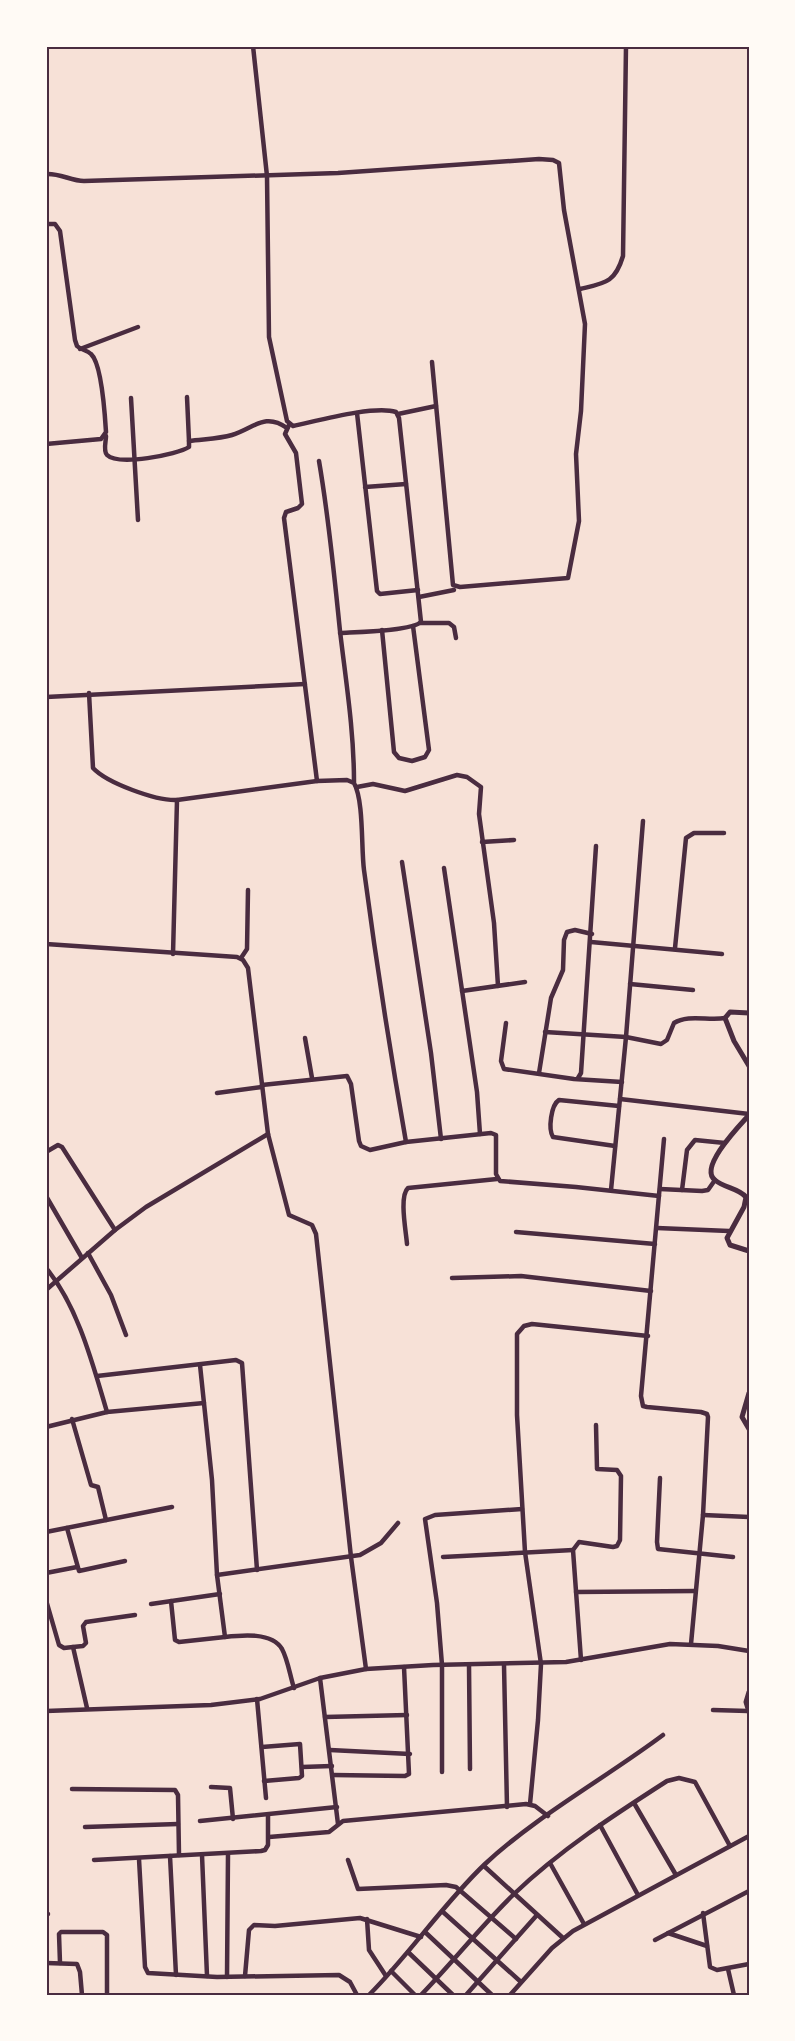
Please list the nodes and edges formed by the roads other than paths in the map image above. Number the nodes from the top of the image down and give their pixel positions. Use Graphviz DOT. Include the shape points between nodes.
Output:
graph roads {
  1 [pos="253,46"];
  2 [pos="626,46"];
  3 [pos="46,174"];
  4 [pos="266,176"];
  5 [pos="46,224"];
  6 [pos="580,289"];
  7 [pos="138,327"];
  8 [pos="80,349"];
  9 [pos="432,362"];
  10 [pos="187,397"];
  11 [pos="131,398"];
  12 [pos="436,406"];
  13 [pos="358,413"];
  14 [pos="398,414"];
  15 [pos="288,426"];
  16 [pos="46,436"];
  17 [pos="106,436"];
  18 [pos="189,441"];
  19 [pos="47,444"];
  20 [pos="136,459"];
  21 [pos="318,461"];
  22 [pos="406,484"];
  23 [pos="365,487"];
  24 [pos="138,520"];
  25 [pos="418,590"];
  26 [pos="454,590"];
  27 [pos="419,597"];
  28 [pos="420,623"];
  29 [pos="413,626"];
  30 [pos="382,630"];
  31 [pos="340,633"];
  32 [pos="456,638"];
  33 [pos="305,684"];
  34 [pos="89,693"];
  35 [pos="46,696"];
  36 [pos="316,782"];
  37 [pos="356,785"];
  38 [pos="177,800"];
  39 [pos="643,821"];
  40 [pos="724,833"];
  41 [pos="514,840"];
  42 [pos="482,842"];
  43 [pos="596,846"];
  44 [pos="402,862"];
  45 [pos="444,868"];
  46 [pos="248,890"];
  47 [pos="592,934"];
  48 [pos="591,942"];
  49 [pos="46,944"];
  50 [pos="632,944"];
  51 [pos="675,948"];
  52 [pos="172,954"];
  53 [pos="722,954"];
  54 [pos="241,958"];
  55 [pos="525,982"];
  56 [pos="630,984"];
  57 [pos="498,986"];
  58 [pos="693,990"];
  59 [pos="462,991"];
  60 [pos="749,1013"];
  61 [pos="725,1018"];
  62 [pos="506,1023"];
  63 [pos="545,1032"];
  64 [pos="584,1035"];
  65 [pos="626,1037"];
  66 [pos="306,1038"];
  67 [pos="749,1066"];
  68 [pos="539,1073"];
  69 [pos="312,1078"];
  70 [pos="578,1078"];
  71 [pos="622,1082"];
  72 [pos="262,1086"];
  73 [pos="217,1094"];
  74 [pos="620,1099"];
  75 [pos="619,1106"];
  76 [pos="749,1114"];
  77 [pos="268,1134"];
  78 [pos="480,1134"];
  79 [pos="441,1138"];
  80 [pos="664,1139"];
  81 [pos="406,1142"];
  82 [pos="725,1143"];
  83 [pos="615,1146"];
  84 [pos="46,1152"];
  85 [pos="498,1179"];
  86 [pos="715,1180"];
  87 [pos="660,1189"];
  88 [pos="611,1190"];
  89 [pos="682,1190"];
  90 [pos="46,1196"];
  91 [pos="659,1196"];
  92 [pos="657,1228"];
  93 [pos="114,1230"];
  94 [pos="729,1231"];
  95 [pos="516,1232"];
  96 [pos="407,1244"];
  97 [pos="655,1244"];
  98 [pos="749,1251"];
  99 [pos="88,1253"];
  100 [pos="82,1258"];
  101 [pos="46,1268"];
  102 [pos="452,1278"];
  103 [pos="56,1280"];
  104 [pos="46,1290"];
  105 [pos="651,1291"];
  106 [pos="126,1335"];
  107 [pos="648,1336"];
  108 [pos="200,1365"];
  109 [pos="97,1376"];
  110 [pos="749,1393"];
  111 [pos="204,1403"];
  112 [pos="107,1412"];
  113 [pos="72,1419"];
  114 [pos="596,1425"];
  115 [pos="46,1427"];
  116 [pos="749,1429"];
  117 [pos="660,1478"];
  118 [pos="172,1507"];
  119 [pos="522,1509"];
  120 [pos="704,1515"];
  121 [pos="749,1517"];
  122 [pos="106,1520"];
  123 [pos="398,1523"];
  124 [pos="67,1528"];
  125 [pos="46,1532"];
  126 [pos="573,1550"];
  127 [pos="525,1552"];
  128 [pos="698,1553"];
  129 [pos="351,1557"];
  130 [pos="443,1557"];
  131 [pos="733,1558"];
  132 [pos="125,1561"];
  133 [pos="77,1567"];
  134 [pos="257,1570"];
  135 [pos="46,1574"];
  136 [pos="217,1575"];
  137 [pos="695,1591"];
  138 [pos="576,1592"];
  139 [pos="220,1594"];
  140 [pos="46,1600"];
  141 [pos="170,1601"];
  142 [pos="151,1604"];
  143 [pos="135,1615"];
  144 [pos="225,1637"];
  145 [pos="691,1644"];
  146 [pos="73,1647"];
  147 [pos="749,1652"];
  148 [pos="581,1660"];
  149 [pos="541,1664"];
  150 [pos="442,1665"];
  151 [pos="469,1665"];
  152 [pos="504,1665"];
  153 [pos="404,1667"];
  154 [pos="366,1669"];
  155 [pos="320,1678"];
  156 [pos="294,1688"];
  157 [pos="749,1693"];
  158 [pos="257,1699"];
  159 [pos="87,1708"];
  160 [pos="713,1710"];
  161 [pos="46,1711"];
  162 [pos="749,1711"];
  163 [pos="407,1715"];
  164 [pos="325,1717"];
  165 [pos="663,1735"];
  166 [pos="262,1747"];
  167 [pos="330,1750"];
  168 [pos="410,1754"];
  169 [pos="332,1766"];
  170 [pos="302,1767"];
  171 [pos="470,1769"];
  172 [pos="442,1772"];
  173 [pos="333,1775"];
  174 [pos="264,1781"];
  175 [pos="211,1787"];
  176 [pos="72,1789"];
  177 [pos="266,1798"];
  178 [pos="46,1800"];
  179 [pos="634,1803"];
  180 [pos="530,1804"];
  181 [pos="507,1807"];
  182 [pos="337,1808"];
  183 [pos="268,1816"];
  184 [pos="548,1816"];
  185 [pos="233,1819"];
  186 [pos="46,1822"];
  187 [pos="200,1822"];
  188 [pos="178,1824"];
  189 [pos="338,1824"];
  190 [pos="600,1826"];
  191 [pos="85,1827"];
  192 [pos="749,1836"];
  193 [pos="269,1837"];
  194 [pos="730,1846"];
  195 [pos="228,1854"];
  196 [pos="179,1855"];
  197 [pos="202,1855"];
  198 [pos="170,1856"];
  199 [pos="139,1859"];
  200 [pos="94,1860"];
  201 [pos="348,1860"];
  202 [pos="550,1863"];
  203 [pos="484,1866"];
  204 [pos="676,1875"];
  205 [pos="461,1889"];
  206 [pos="749,1891"];
  207 [pos="514,1894"];
  208 [pos="638,1895"];
  209 [pos="443,1912"];
  210 [pos="703,1913"];
  211 [pos="537,1915"];
  212 [pos="491,1917"];
  213 [pos="367,1919"];
  214 [pos="584,1924"];
  215 [pos="426,1932"];
  216 [pos="668,1933"];
  217 [pos="421,1937"];
  218 [pos="472,1938"];
  219 [pos="563,1938"];
  220 [pos="516,1939"];
  221 [pos="655,1940"];
  222 [pos="707,1946"];
  223 [pos="408,1952"];
  224 [pos="454,1959"];
  225 [pos="498,1960"];
  226 [pos="46,1963"];
  227 [pos="60,1963"];
  228 [pos="749,1964"];
  229 [pos="728,1969"];
  230 [pos="391,1971"];
  231 [pos="176,1975"];
  232 [pos="207,1976"];
  233 [pos="245,1976"];
  234 [pos="386,1976"];
  235 [pos="227,1977"];
  236 [pos="436,1979"];
  237 [pos="479,1981"];
  238 [pos="521,1982"];
  239 [pos="372,1994"];
  240 [pos="82,1995"];
  241 [pos="107,1995"];
  242 [pos="357,1995"];
  243 [pos="416,1995"];
  244 [pos="421,1995"];
  245 [pos="453,1995"];
  246 [pos="466,1995"];
  247 [pos="492,1995"];
  248 [pos="510,1995"];
  249 [pos="734,1995"];
  1 -- 4 [label="street"];
  2 -- 6 [label="street" via="623,256 619,269 610,279"];
  3 -- 4 [label="street" via="59,174 78,181"];
  4 -- 6 [label="street" via="553,160 561,169 564,210"];
  4 -- 15 [label="street" via="269,337"];
  5 -- 8 [label="street" via="55,224 60,231 75,340"];
  6 -- 12 [label="street" via="585,324 576,454 579,521 568,578 453,585"];
  7 -- 8 [label="street"];
  8 -- 17 [label="street" via="91,354 97,369"];
  9 -- 12 [label="street"];
  10 -- 18 [label="street"];
  11 -- 20 [label="street"];
  12 -- 14 [label="street"];
  13 -- 14 [label="street" via="393,410"];
  13 -- 15 [label="street"];
  13 -- 23 [label="street"];
  14 -- 22 [label="street"];
  15 -- 18 [label="street" via="268,420 232,435"];
  15 -- 33 [label="street" via="285,437 297,457 302,500 300,506 286,512 284,518"];
  16 -- 19 [label="street"];
  17 -- 19 [label="street" via="88,442"];
  17 -- 20 [label="street" via="108,456"];
  18 -- 20 [label="street" via="188,448 165,456"];
  20 -- 24 [label="street"];
  21 -- 31 [label="street" via="333,554"];
  22 -- 23 [label="street"];
  22 -- 25 [label="street"];
  23 -- 25 [label="street" via="377,591 380,594"];
  25 -- 27 [label="street"];
  26 -- 27 [label="street"];
  27 -- 28 [label="street"];
  28 -- 29 [label="street"];
  28 -- 32 [label="street" via="450,623"];
  29 -- 30 [label="street"];
  29 -- 30 [label="street" via="429,750 425,757 416,761 399,758 394,752"];
  30 -- 31 [label="street"];
  31 -- 37 [label="street" via="353,728"];
  33 -- 34 [label="street"];
  33 -- 36 [label="street"];
  34 -- 35 [label="street"];
  34 -- 38 [label="street" via="93,768 147,795"];
  36 -- 37 [label="street" via="347,780"];
  36 -- 38 [label="street"];
  37 -- 42 [label="street" via="373,784 405,791 452,776 467,778 482,790 479,810"];
  37 -- 81 [label="street" via="377,972"];
  38 -- 52 [label="street"];
  39 -- 50 [label="street"];
  40 -- 51 [label="street" via="694,832 686,838"];
  41 -- 42 [label="street"];
  42 -- 57 [label="street" via="494,923"];
  43 -- 47 [label="street"];
  44 -- 79 [label="street"];
  45 -- 59 [label="street"];
  46 -- 54 [label="street" via="247,949"];
  47 -- 48 [label="street"];
  47 -- 63 [label="street" via="575,930 567,932 563,970 551,998"];
  48 -- 50 [label="street"];
  48 -- 64 [label="street"];
  49 -- 52 [label="street"];
  50 -- 51 [label="street"];
  50 -- 56 [label="street"];
  51 -- 53 [label="street"];
  52 -- 54 [label="street"];
  54 -- 72 [label="street" via="250,976"];
  55 -- 57 [label="street"];
  56 -- 58 [label="street"];
  56 -- 65 [label="street"];
  57 -- 59 [label="street"];
  59 -- 78 [label="street"];
  60 -- 61 [label="street" via="730,1012"];
  61 -- 65 [label="street" via="681,1019 674,1023 667,1040 661,1044"];
  61 -- 67 [label="street"];
  62 -- 68 [label="street" via="502,1067"];
  63 -- 64 [label="street"];
  63 -- 68 [label="street"];
  64 -- 65 [label="street"];
  64 -- 70 [label="street"];
  65 -- 71 [label="street"];
  66 -- 69 [label="street"];
  68 -- 70 [label="street"];
  69 -- 72 [label="street"];
  69 -- 81 [label="street" via="342,1075 350,1080 359,1142 365,1149 378,1150"];
  70 -- 71 [label="street"];
  71 -- 74 [label="street"];
  72 -- 73 [label="street"];
  72 -- 77 [label="street"];
  74 -- 75 [label="street"];
  74 -- 76 [label="street"];
  75 -- 83 [label="street"];
  75 -- 83 [label="street" via="559,1100 554,1105 552,1118 553,1137"];
  76 -- 82 [label="street"];
  77 -- 93 [label="street" via="146,1207"];
  77 -- 129 [label="street" via="287,1211 293,1218 312,1224 316,1234"];
  78 -- 79 [label="street"];
  78 -- 85 [label="street" via="496,1135"];
  79 -- 81 [label="street"];
  80 -- 87 [label="street"];
  82 -- 86 [label="street" via="712,1164 711,1173"];
  82 -- 89 [label="street" via="695,1140 690,1145"];
  83 -- 88 [label="street"];
  84 -- 93 [label="street" via="62,1147"];
  85 -- 88 [label="street" via="504,1183"];
  85 -- 96 [label="street" via="408,1188 403,1200"];
  86 -- 89 [label="street" via="708,1190"];
  86 -- 94 [label="street" via="746,1197"];
  87 -- 89 [label="street"];
  87 -- 91 [label="street"];
  88 -- 91 [label="street"];
  90 -- 100 [label="street"];
  91 -- 92 [label="street"];
  92 -- 94 [label="street"];
  92 -- 97 [label="street"];
  93 -- 99 [label="street"];
  94 -- 98 [label="street" via="728,1244"];
  95 -- 97 [label="street"];
  97 -- 105 [label="street"];
  99 -- 100 [label="street"];
  99 -- 106 [label="street" via="111,1295"];
  100 -- 103 [label="street"];
  101 -- 103 [label="street"];
  102 -- 105 [label="street" via="521,1276"];
  103 -- 104 [label="street"];
  103 -- 109 [label="street" via="69,1303"];
  105 -- 107 [label="street"];
  107 -- 119 [label="street" via="532,1324 519,1329 516,1372"];
  107 -- 120 [label="street" via="641,1396 643,1406 701,1412 708,1417"];
  108 -- 109 [label="street"];
  108 -- 111 [label="street"];
  108 -- 134 [label="street" via="236,1360 242,1363"];
  109 -- 112 [label="street"];
  110 -- 116 [label="street" via="742,1417"];
  111 -- 112 [label="street"];
  111 -- 136 [label="street"];
  112 -- 113 [label="street"];
  113 -- 115 [label="street"];
  113 -- 122 [label="street" via="91,1485 98,1487"];
  114 -- 126 [label="street" via="598,1469 617,1470 621,1476 620,1540 613,1547 579,1542"];
  117 -- 128 [label="street" via="657,1547"];
  118 -- 122 [label="street"];
  119 -- 127 [label="street"];
  119 -- 150 [label="street" via="435,1515 426,1519"];
  120 -- 121 [label="street"];
  120 -- 128 [label="street"];
  122 -- 124 [label="street"];
  123 -- 129 [label="street" via="380,1544"];
  124 -- 125 [label="street"];
  124 -- 133 [label="street"];
  126 -- 127 [label="street"];
  126 -- 138 [label="street"];
  127 -- 130 [label="street"];
  127 -- 149 [label="street"];
  128 -- 131 [label="street"];
  128 -- 137 [label="street"];
  129 -- 134 [label="street"];
  129 -- 154 [label="street"];
  132 -- 133 [label="street" via="84,1571"];
  133 -- 135 [label="street"];
  134 -- 136 [label="street"];
  136 -- 139 [label="street"];
  137 -- 138 [label="street"];
  137 -- 145 [label="street"];
  138 -- 148 [label="street"];
  139 -- 141 [label="street"];
  139 -- 144 [label="street"];
  140 -- 146 [label="street" via="59,1645"];
  141 -- 142 [label="street"];
  141 -- 144 [label="street" via="175,1640"];
  143 -- 146 [label="street" via="86,1622 82,1626 86,1643"];
  144 -- 156 [label="street" via="264,1637 275,1642 283,1651"];
  145 -- 147 [label="street"];
  145 -- 148 [label="street" via="650,1647"];
  146 -- 159 [label="street"];
  148 -- 149 [label="street"];
  149 -- 152 [label="street"];
  149 -- 180 [label="street"];
  150 -- 151 [label="street"];
  150 -- 153 [label="street"];
  150 -- 172 [label="street"];
  151 -- 152 [label="street"];
  151 -- 171 [label="street"];
  152 -- 181 [label="street"];
  153 -- 154 [label="street"];
  153 -- 163 [label="street"];
  154 -- 155 [label="street"];
  155 -- 156 [label="street"];
  155 -- 164 [label="street"];
  156 -- 158 [label="street"];
  157 -- 162 [label="street" via="746,1702"];
  158 -- 159 [label="street" via="211,1705"];
  158 -- 166 [label="street"];
  159 -- 161 [label="street"];
  160 -- 162 [label="street"];
  163 -- 164 [label="street"];
  163 -- 168 [label="street"];
  164 -- 167 [label="street"];
  165 -- 184 [label="street"];
  166 -- 170 [label="street" via="300,1744"];
  166 -- 174 [label="street"];
  167 -- 168 [label="street"];
  167 -- 169 [label="street"];
  168 -- 173 [label="street" via="410,1772 405,1776"];
  169 -- 170 [label="street"];
  169 -- 173 [label="street"];
  170 -- 174 [label="street" via="299,1778"];
  173 -- 182 [label="street"];
  174 -- 177 [label="street"];
  175 -- 185 [label="street" via="230,1788"];
  176 -- 188 [label="street" via="175,1790 178,1795"];
  178 -- 186 [label="street"];
  179 -- 190 [label="street"];
  179 -- 194 [label="street" via="674,1778 695,1782"];
  179 -- 204 [label="street"];
  180 -- 181 [label="street"];
  180 -- 184 [label="street"];
  181 -- 189 [label="street"];
  182 -- 183 [label="street"];
  182 -- 189 [label="street"];
  183 -- 185 [label="street"];
  183 -- 193 [label="street"];
  184 -- 203 [label="street"];
  185 -- 187 [label="street"];
  188 -- 191 [label="street"];
  188 -- 196 [label="street"];
  189 -- 193 [label="street" via="329,1832"];
  190 -- 202 [label="street"];
  190 -- 208 [label="street"];
  192 -- 194 [label="street"];
  193 -- 195 [label="street" via="265,1850"];
  194 -- 204 [label="street"];
  195 -- 197 [label="street"];
  195 -- 235 [label="street"];
  196 -- 197 [label="street"];
  196 -- 198 [label="street"];
  197 -- 232 [label="street"];
  198 -- 199 [label="street"];
  198 -- 231 [label="street"];
  199 -- 200 [label="street"];
  199 -- 231 [label="street" via="146,1971"];
  201 -- 205 [label="street" via="355,1886 362,1890 446,1885"];
  202 -- 207 [label="street"];
  202 -- 214 [label="street"];
  203 -- 205 [label="street"];
  203 -- 207 [label="street"];
  204 -- 208 [label="street"];
  205 -- 209 [label="street"];
  205 -- 212 [label="street"];
  206 -- 210 [label="street"];
  207 -- 211 [label="street"];
  207 -- 212 [label="street"];
  208 -- 214 [label="street"];
  209 -- 215 [label="street"];
  209 -- 218 [label="street"];
  210 -- 216 [label="street"];
  210 -- 222 [label="street"];
  211 -- 219 [label="street"];
  211 -- 220 [label="street"];
  212 -- 218 [label="street"];
  212 -- 220 [label="street"];
  213 -- 217 [label="street"];
  213 -- 233 [label="street" via="254,1925 249,1930"];
  213 -- 234 [label="street" via="369,1950"];
  214 -- 219 [label="street"];
  215 -- 217 [label="street"];
  215 -- 224 [label="street"];
  216 -- 221 [label="street"];
  216 -- 222 [label="street"];
  217 -- 223 [label="street"];
  218 -- 224 [label="street"];
  218 -- 225 [label="street"];
  219 -- 238 [label="street"];
  220 -- 225 [label="street"];
  222 -- 229 [label="street" via="710,1967 714,1970"];
  223 -- 230 [label="street"];
  223 -- 236 [label="street"];
  224 -- 236 [label="street"];
  224 -- 237 [label="street"];
  225 -- 237 [label="street"];
  225 -- 238 [label="street"];
  226 -- 227 [label="street"];
  227 -- 240 [label="street" via="79,1967"];
  227 -- 241 [label="street" via="61,1932 103,1932 107,1935"];
  228 -- 229 [label="street"];
  229 -- 249 [label="street"];
  230 -- 234 [label="street"];
  230 -- 243 [label="street"];
  231 -- 232 [label="street"];
  232 -- 235 [label="street"];
  233 -- 235 [label="street"];
  233 -- 242 [label="street" via="339,1975 350,1982"];
  234 -- 239 [label="street"];
  236 -- 244 [label="street"];
  236 -- 245 [label="street"];
  237 -- 246 [label="street"];
  237 -- 247 [label="street"];
  238 -- 248 [label="street"];
}
